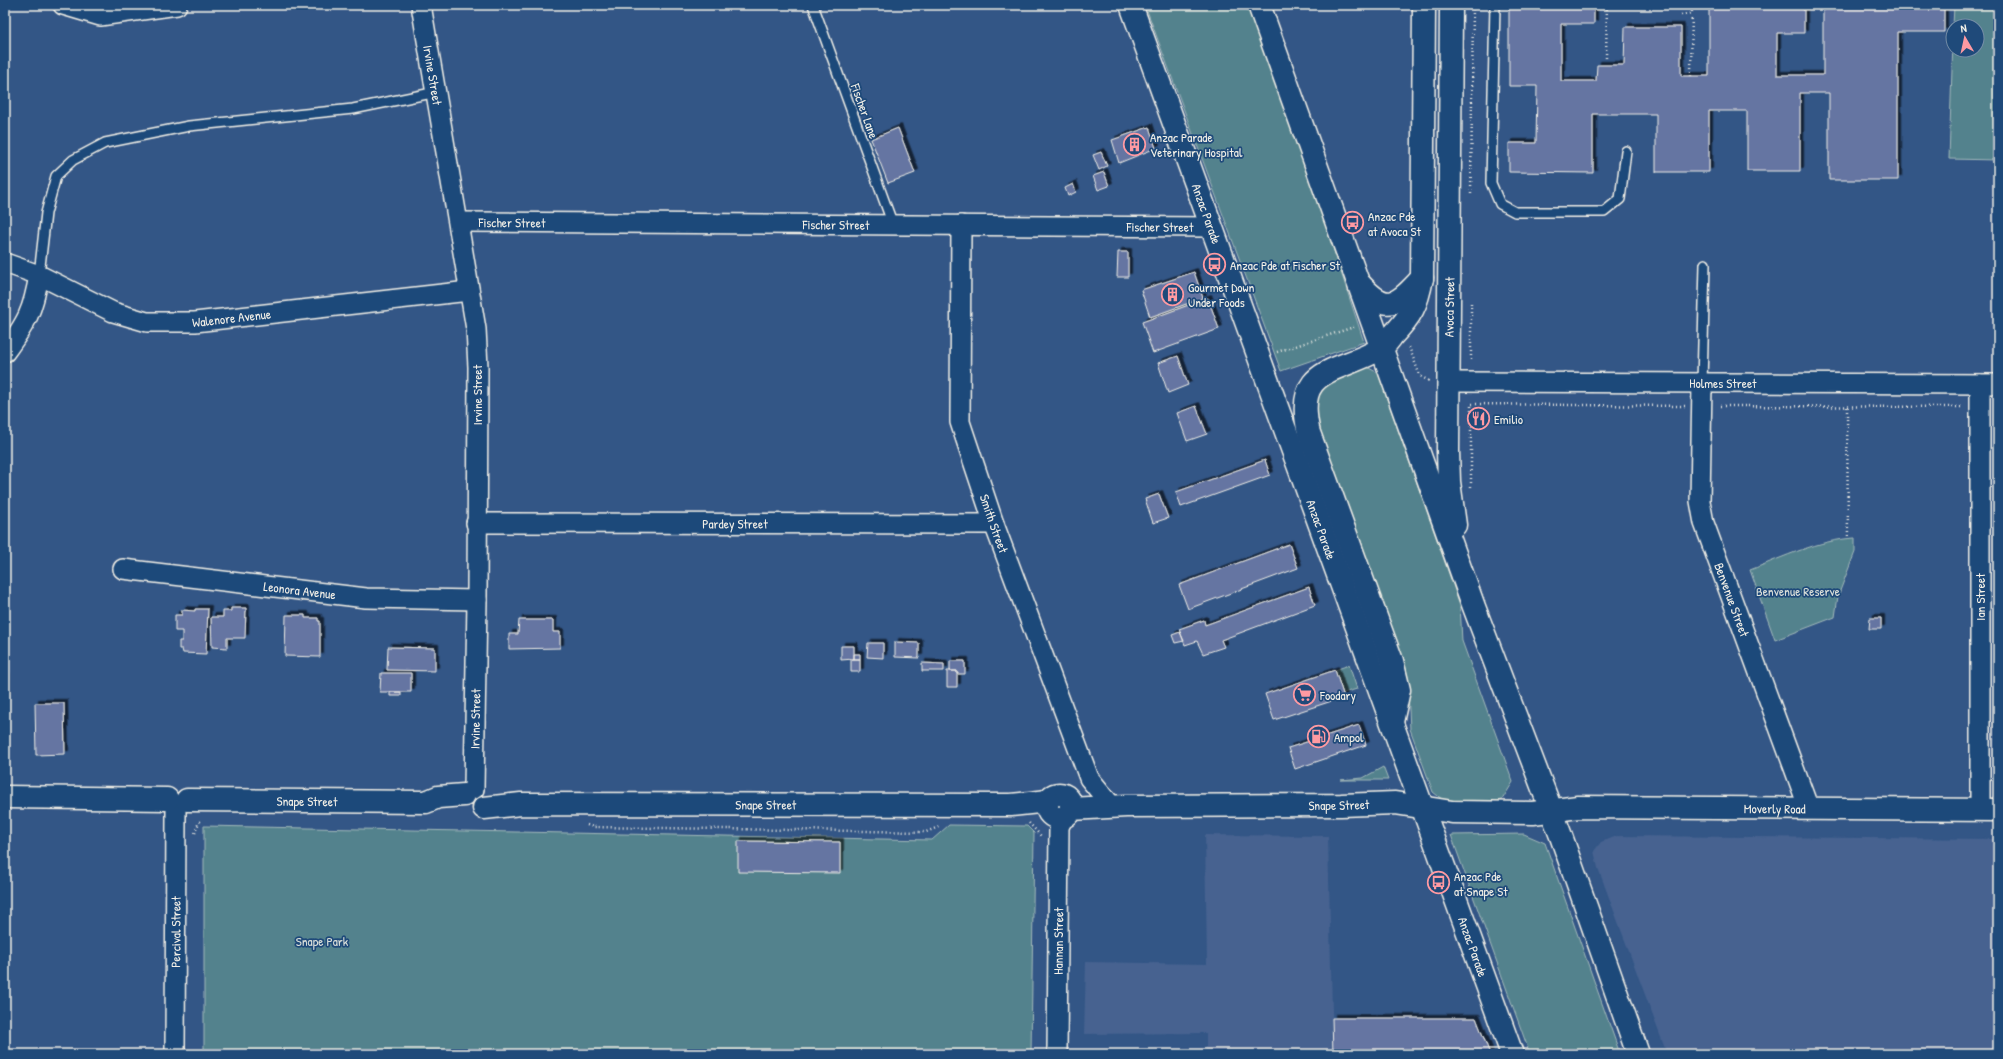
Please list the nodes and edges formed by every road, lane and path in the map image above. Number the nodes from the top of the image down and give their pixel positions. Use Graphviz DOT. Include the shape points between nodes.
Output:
graph roads {
  1 [pos="63,5"];
  2 [pos="177,5"];
  3 [pos="421,5"];
  4 [pos="813,5"];
  5 [pos="1131,5"];
  6 [pos="1260,5"];
  7 [pos="1424,5"];
  8 [pos="1452,5"];
  9 [pos="1473,5"];
  10 [pos="1495,5"];
  11 [pos="1608,5"];
  12 [pos="1692,5"];
  13 [pos="1692,13"];
  14 [pos="1682,15"];
  15 [pos="1606,58"];
  16 [pos="1691,76"];
  17 [pos="437,92"];
  18 [pos="1626,151"];
  19 [pos="1471,199"];
  20 [pos="459,222"];
  21 [pos="893,225"];
  22 [pos="961,225"];
  23 [pos="1212,227"];
  24 [pos="5,263"];
  25 [pos="1705,264"];
  26 [pos="39,275"];
  27 [pos="1422,278"];
  28 [pos="1360,284"];
  29 [pos="469,291"];
  30 [pos="1471,300"];
  31 [pos="1360,325"];
  32 [pos="1408,345"];
  33 [pos="1274,347"];
  34 [pos="1381,348"];
  35 [pos="5,352"];
  36 [pos="1471,362"];
  37 [pos="1448,382"];
  38 [pos="1702,383"];
  39 [pos="1989,384"];
  40 [pos="1702,406"];
  41 [pos="1847,407"];
  42 [pos="1980,407"];
  43 [pos="1471,491"];
  44 [pos="476,523"];
  45 [pos="994,524"];
  46 [pos="1848,538"];
  47 [pos="123,569"];
  48 [pos="477,600"];
  49 [pos="1474,607"];
  50 [pos="1392,722"];
  51 [pos="5,797"];
  52 [pos="474,799"];
  53 [pos="177,803"];
  54 [pos="1118,805"];
  55 [pos="1423,808"];
  56 [pos="1809,809"];
  57 [pos="1989,810"];
  58 [pos="1551,811"];
  59 [pos="1059,812"];
  60 [pos="206,820"];
  61 [pos="1027,821"];
  62 [pos="580,823"];
  63 [pos="943,825"];
  64 [pos="194,836"];
  65 [pos="1041,844"];
  66 [pos="175,1054"];
  67 [pos="1057,1054"];
  68 [pos="1512,1054"];
  69 [pos="1638,1054"];
  1 -- 2 [label="street" via="100,16"];
  3 -- 17 [label="street, Irvine Street"];
  4 -- 21 [label="lane, Fischer Lane"];
  5 -- 23 [label="main road, Anzac Parade"];
  6 -- 28 [label="main road"];
  7 -- 27 [label="main road"];
  8 -- 37 [label="main road, Avoca Street"];
  9 -- 19 [label="path"];
  10 -- 18 [label="lane" via="1492,183 1500,204 1515,212 1604,212 1620,199"];
  11 -- 15 [label="path"];
  12 -- 13 [label="path"];
  13 -- 14 [label="path"];
  13 -- 16 [label="path"];
  17 -- 20 [label="street, Irvine Street"];
  17 -- 26 [label="lane" via="354,109 189,126 105,143 73,160 56,176 46,213"];
  20 -- 21 [label="street, Fischer Street"];
  20 -- 29 [label="street, Irvine Street"];
  21 -- 22 [label="street, Fischer Street"];
  22 -- 23 [label="street, Fischer Street"];
  22 -- 45 [label="street, Smith Street" via="960,422"];
  23 -- 50 [label="main road, Anzac Parade"];
  24 -- 26 [label="street, Walenore Avenue"];
  25 -- 38 [label="lane"];
  26 -- 29 [label="street, Walenore Avenue" via="113,312 147,322 195,322"];
  26 -- 35 [label="street" via="31,311 24,326"];
  27 -- 28 [label="main road" via="1406,296 1397,302 1387,303 1378,301"];
  27 -- 34 [label="main road" via="1418,299 1410,316"];
  28 -- 34 [label="main road"];
  29 -- 44 [label="street, Irvine Street" via="476,329 478,367"];
  30 -- 36 [label="path, Avoca Street"];
  31 -- 33 [label="path" via="1276,352"];
  32 -- 37 [label="path" via="1420,376 1426,381"];
  34 -- 49 [label="main road"];
  34 -- 50 [label="main road" via="1314,381 1307,392 1304,405 1309,433 1392,662 1399,690"];
  37 -- 38 [label="street, Holmes Street"];
  37 -- 49 [label="main road, Avoca Street" via="1448,451 1452,511"];
  38 -- 39 [label="street, Holmes Street"];
  38 -- 40 [label="street, Benvenue Street"];
  39 -- 42 [label="street, Ian Street"];
  40 -- 41 [label="path"];
  40 -- 43 [label="path" via="1471,404"];
  40 -- 56 [label="street, Benvenue Street" via="1700,501 1704,522"];
  41 -- 42 [label="path"];
  41 -- 46 [label="path"];
  42 -- 57 [label="street, Ian Street"];
  44 -- 45 [label="street, Pardey Street"];
  44 -- 48 [label="street, Irvine Street"];
  45 -- 54 [label="street, Smith Street" via="1089,778"];
  47 -- 48 [label="street, Leonora Avenue" via="366,598"];
  48 -- 52 [label="street, Irvine Street"];
  49 -- 58 [label="main road"];
  50 -- 55 [label="main road, Anzac Parade"];
  51 -- 53 [label="main road, Snape Street"];
  52 -- 53 [label="main road, Snape Street" via="438,797 426,802"];
  52 -- 59 [label="main road, Snape Street" via="505,797 521,804 1011,805"];
  53 -- 66 [label="street, Percival Street"];
  54 -- 55 [label="main road, Snape Street" via="1341,806 1395,803"];
  54 -- 59 [label="main road, Snape Street"];
  55 -- 58 [label="main road, Snape Street" via="1452,812"];
  55 -- 68 [label="main road, Anzac Parade"];
  56 -- 57 [label="main road, Moverly Road"];
  56 -- 58 [label="main road, Moverly Road" via="1578,807"];
  58 -- 69 [label="main road"];
  59 -- 67 [label="street, Hannan Street"];
  60 -- 64 [label="path" via="199,822"];
  61 -- 65 [label="path" via="1041,836"];
  62 -- 63 [label="path" via="593,827 926,832"];
}
